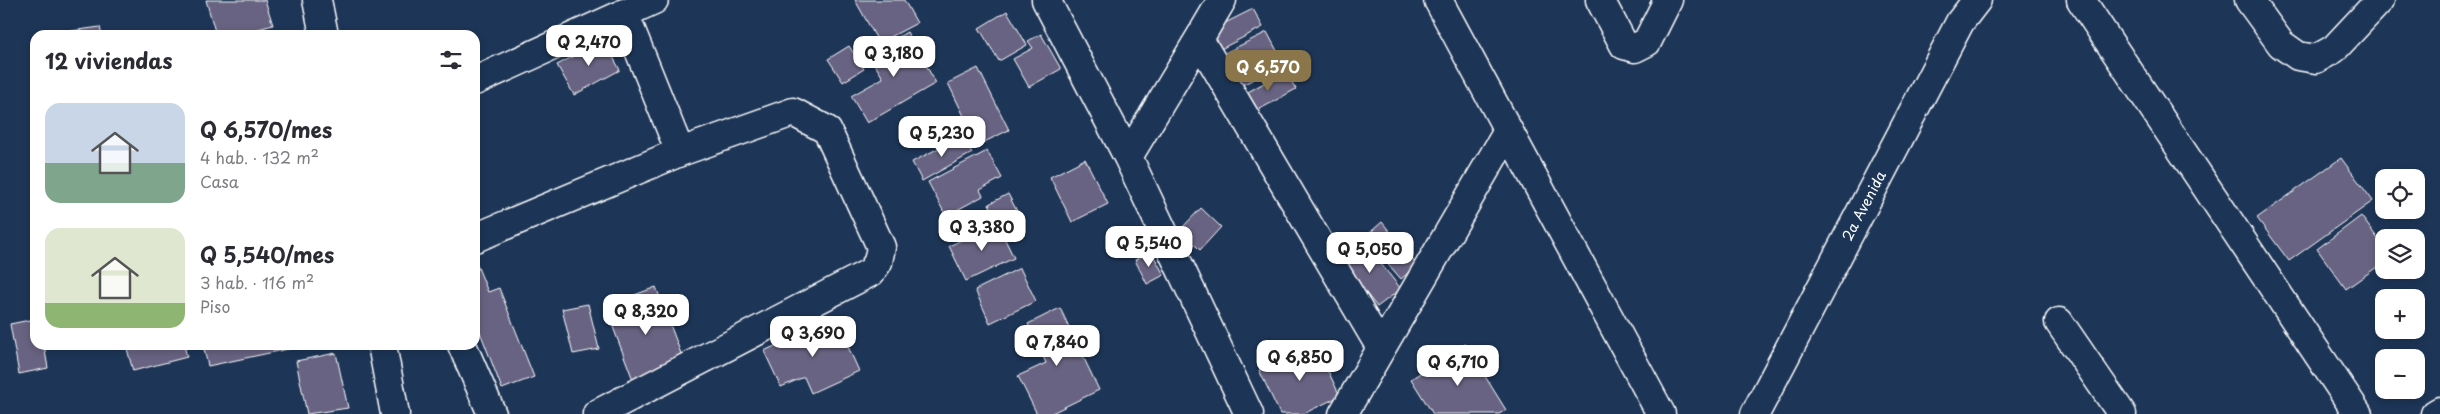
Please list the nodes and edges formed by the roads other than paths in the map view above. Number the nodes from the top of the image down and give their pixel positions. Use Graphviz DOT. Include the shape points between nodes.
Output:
graph roads {
  1 [pos="317,0"];
  2 [pos="654,0"];
  3 [pos="1046,0"];
  4 [pos="1222,0"];
  5 [pos="1438,0"];
  6 [pos="1600,0"];
  7 [pos="1668,0"];
  8 [pos="1977,0"];
  9 [pos="2081,0"];
  10 [pos="2249,0"];
  11 [pos="2380,0"];
  12 [pos="624,13"];
  13 [pos="323,30"];
  14 [pos="1199,39"];
  15 [pos="480,79"];
  16 [pos="1508,131"];
  17 [pos="680,152"];
  18 [pos="1128,157"];
  19 [pos="480,236"];
  20 [pos="2059,322"];
  21 [pos="1382,348"];
  22 [pos="383,350"];
  23 [pos="464,350"];
  24 [pos="2440,411"];
  25 [pos="395,414"];
  26 [pos="492,414"];
  27 [pos="597,414"];
  28 [pos="1249,414"];
  29 [pos="1343,414"];
  30 [pos="1661,414"];
  31 [pos="1755,414"];
  32 [pos="2122,414"];
  33 [pos="2358,414"];
  34 [pos="2436,414"];
  1 -- 13 [label="street"];
  2 -- 12 [label="street"];
  3 -- 18 [label="street"];
  4 -- 14 [label="street"];
  5 -- 16 [label="street"];
  6 -- 7 [label="street" via="1624,45 1635,48 1647,42"];
  8 -- 31 [label="street, 2a Avenida" via="1960,22"];
  9 -- 33 [label="street"];
  10 -- 11 [label="street" via="2281,44 2298,56 2316,59 2334,49"];
  12 -- 15 [label="street"];
  12 -- 17 [label="street"];
  14 -- 18 [label="street"];
  14 -- 21 [label="street"];
  16 -- 21 [label="street"];
  16 -- 30 [label="street"];
  17 -- 19 [label="street"];
  17 -- 27 [label="street" via="793,112 815,122 827,130 881,247 878,262 871,272"];
  18 -- 28 [label="street"];
  20 -- 32 [label="street"];
  21 -- 29 [label="street"];
  22 -- 25 [label="street"];
  23 -- 26 [label="street"];
  24 -- 34 [label="street"];
}
